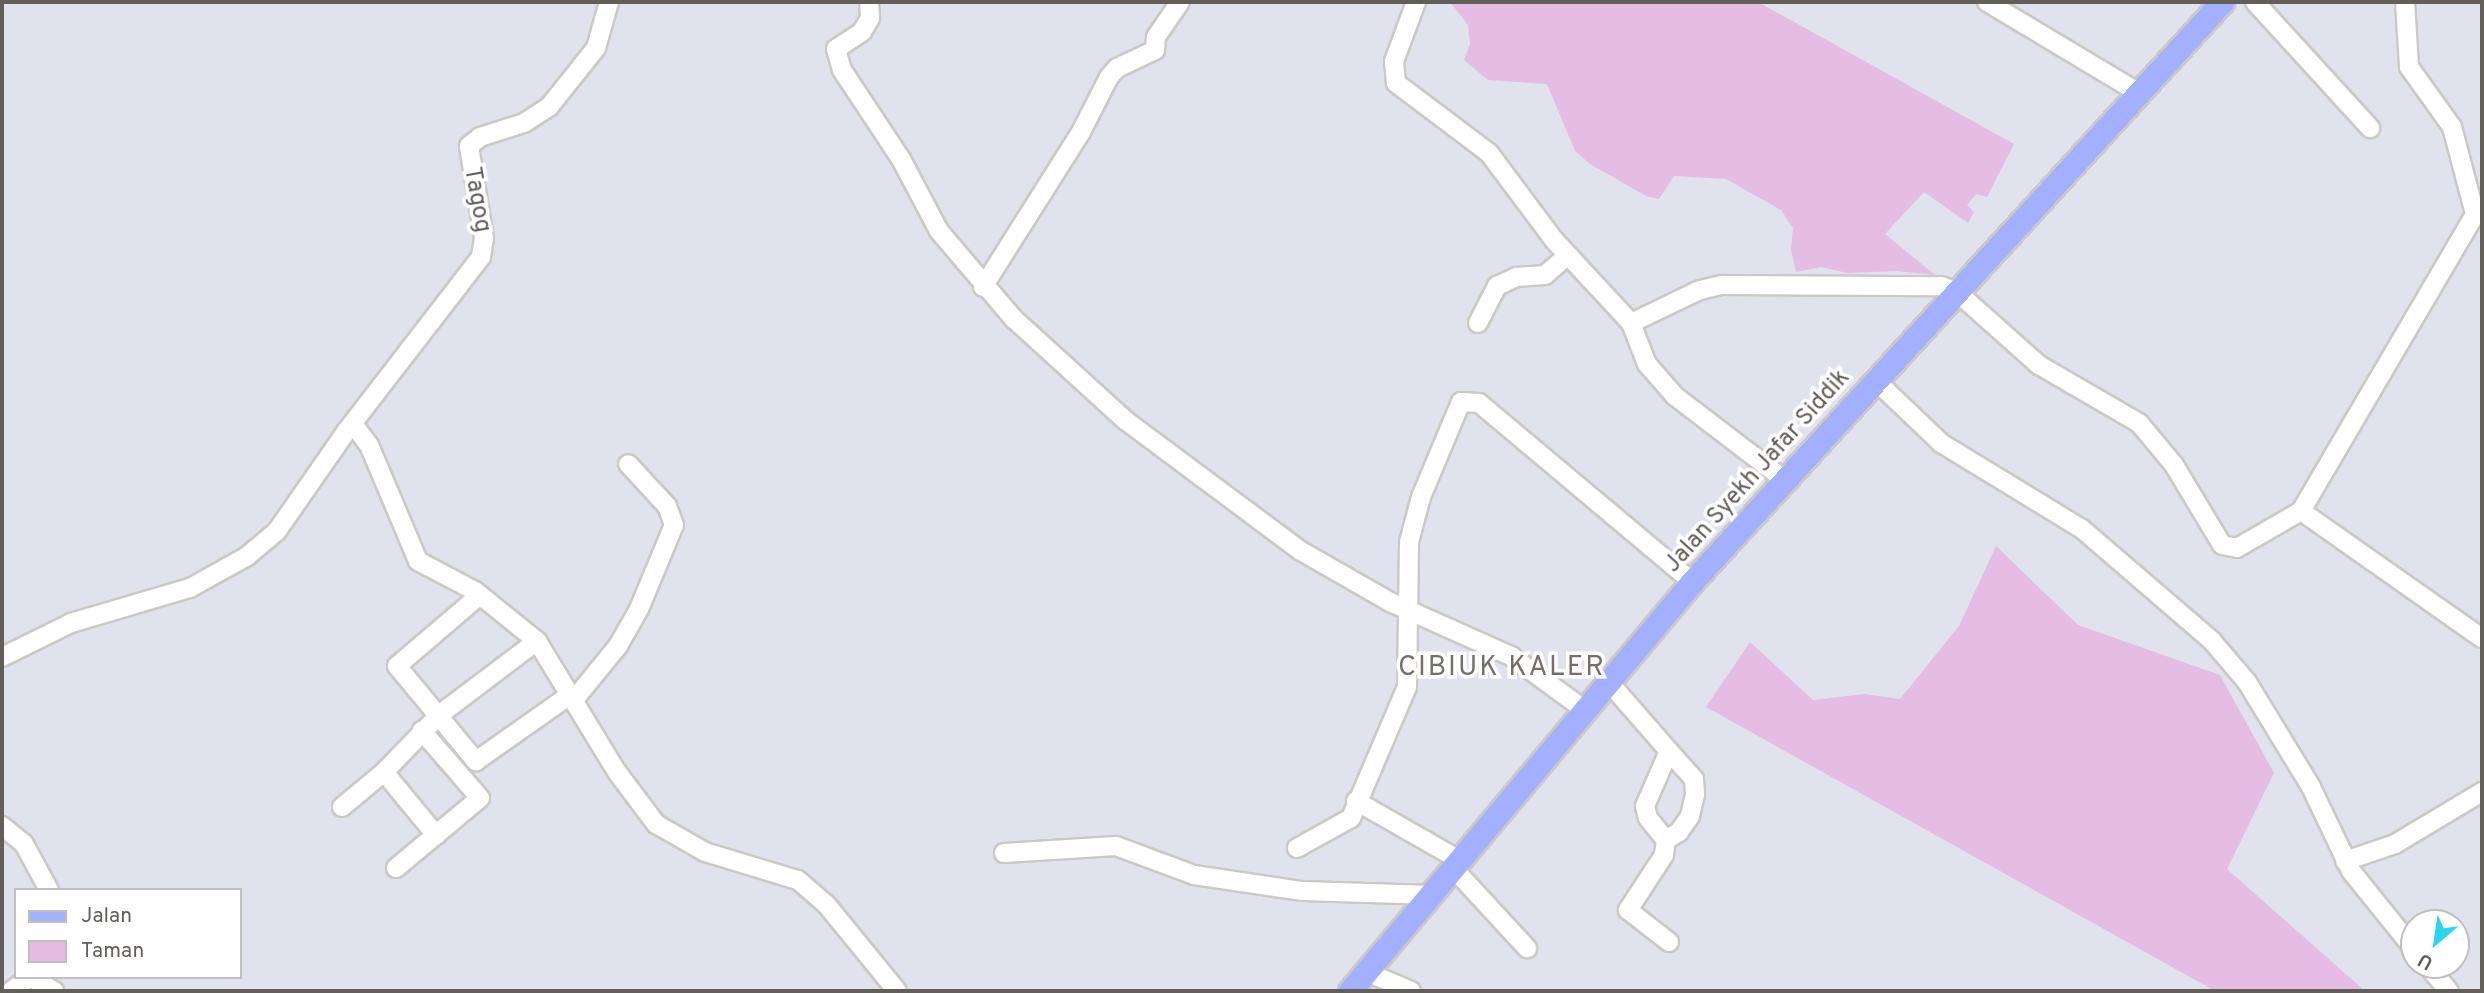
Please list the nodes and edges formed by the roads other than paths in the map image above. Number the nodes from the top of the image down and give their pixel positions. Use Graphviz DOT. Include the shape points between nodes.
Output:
graph roads {
  1 [pos="610,2"];
  2 [pos="869,2"];
  3 [pos="1180,2"];
  4 [pos="1416,2"];
  5 [pos="1987,2"];
  6 [pos="2221,2"];
  7 [pos="2255,2"];
  8 [pos="2404,2"];
  9 [pos="2138,93"];
  10 [pos="2370,128"];
  11 [pos="1568,255"];
  12 [pos="983,287"];
  13 [pos="1957,292"];
  14 [pos="1478,323"];
  15 [pos="1631,323"];
  16 [pos="1876,381"];
  17 [pos="353,424"];
  18 [pos="628,464"];
  19 [pos="1785,480"];
  20 [pos="2301,511"];
  21 [pos="1692,582"];
  22 [pos="480,595"];
  23 [pos="1407,610"];
  24 [pos="2482,638"];
  25 [pos="537,641"];
  26 [pos="2,657"];
  27 [pos="1607,680"];
  28 [pos="572,698"];
  29 [pos="1583,708"];
  30 [pos="439,715"];
  31 [pos="422,731"];
  32 [pos="1669,751"];
  33 [pos="384,772"];
  34 [pos="2482,792"];
  35 [pos="1356,801"];
  36 [pos="342,807"];
  37 [pos="2,827"];
  38 [pos="436,835"];
  39 [pos="1666,840"];
  40 [pos="1297,848"];
  41 [pos="1004,853"];
  42 [pos="2345,860"];
  43 [pos="1458,865"];
  44 [pos="396,868"];
  45 [pos="48,888"];
  46 [pos="1433,895"];
  47 [pos="2400,931"];
  48 [pos="1669,942"];
  49 [pos="1527,948"];
  50 [pos="1367,972"];
  51 [pos="27,979"];
  52 [pos="34,979"];
  53 [pos="11,991"];
  54 [pos="57,991"];
  55 [pos="897,991"];
  56 [pos="1349,991"];
  57 [pos="1411,991"];
  1 -- 17 [label="street, Tagog" via="596,48 549,107 524,123 480,136 469,146 484,238 481,257"];
  2 -- 12 [label="street" via="870,18 862,32 838,45 836,55 867,112 901,159 939,231"];
  3 -- 12 [label="street" via="1156,37 1155,50 1117,68 1109,78 1081,132"];
  4 -- 11 [label="street" via="1394,61 1396,83 1489,153"];
  5 -- 9 [label="street"];
  6 -- 9 [label="main road, Jalan Syekh Jafar Siddik"];
  7 -- 10 [label="street"];
  8 -- 20 [label="street" via="2409,67 2452,127 2475,214"];
  9 -- 13 [label="main road, Jalan Syekh Jafar Siddik"];
  11 -- 14 [label="street" via="1545,275 1516,277 1497,286"];
  11 -- 15 [label="street"];
  12 -- 23 [label="street" via="1081,383 1209,486 1301,551"];
  13 -- 15 [label="street" via="1930,284 1722,285 1700,290"];
  13 -- 16 [label="main road, Jalan Syekh Jafar Siddik"];
  13 -- 20 [label="street" via="2039,365 2146,429 2175,465 2222,545 2237,548"];
  15 -- 19 [label="street" via="1647,364 1675,397"];
  16 -- 19 [label="main road, Jalan Syekh Jafar Siddik"];
  16 -- 42 [label="street" via="1941,443 2082,529 2212,641 2246,682 2311,787"];
  17 -- 22 [label="street" via="369,445 418,561"];
  17 -- 26 [label="street" via="284,523 258,549 190,588 71,623"];
  18 -- 28 [label="street" via="667,506 674,525 639,609 618,646"];
  19 -- 21 [label="main road, Jalan Syekh Jafar Siddik"];
  20 -- 24 [label="street"];
  21 -- 23 [label="street" via="1479,403 1467,400 1457,408 1415,515"];
  21 -- 27 [label="main road, Jalan Syekh Jafar Siddik"];
  22 -- 25 [label="street"];
  22 -- 30 [label="street" via="397,666"];
  23 -- 29 [label="street" via="1511,656"];
  23 -- 35 [label="street" via="1409,680"];
  25 -- 28 [label="street"];
  25 -- 30 [label="street"];
  27 -- 29 [label="main road, Jalan Syekh Jafar Siddik"];
  27 -- 32 [label="street"];
  28 -- 30 [label="street" via="475,761"];
  28 -- 55 [label="street" via="656,824 705,852 798,880 826,904"];
  29 -- 43 [label="main road, Jalan Syekh Jafar Siddik"];
  30 -- 31 [label="street"];
  31 -- 33 [label="street"];
  31 -- 38 [label="street" via="480,797"];
  32 -- 39 [label="street" via="1644,806"];
  32 -- 39 [label="street" via="1694,779 1695,794 1690,816 1679,832"];
  33 -- 36 [label="street"];
  33 -- 38 [label="street"];
  34 -- 42 [label="street" via="2395,844"];
  35 -- 40 [label="street" via="1351,818"];
  35 -- 43 [label="street"];
  37 -- 45 [label="street" via="24,844"];
  38 -- 44 [label="street"];
  39 -- 48 [label="street" via="1663,858 1628,910"];
  41 -- 46 [label="street" via="1116,846 1194,875 1303,891"];
  42 -- 47 [label="street"];
  43 -- 46 [label="main road, Jalan Syekh Jafar Siddik"];
  43 -- 49 [label="street"];
  46 -- 50 [label="main road, Jalan Syekh Jafar Siddik"];
  50 -- 56 [label="main road, Jalan Syekh Jafar Siddik"];
  50 -- 57 [label="street"];
  51 -- 53 [label="street"];
  52 -- 54 [label="street"];
}
